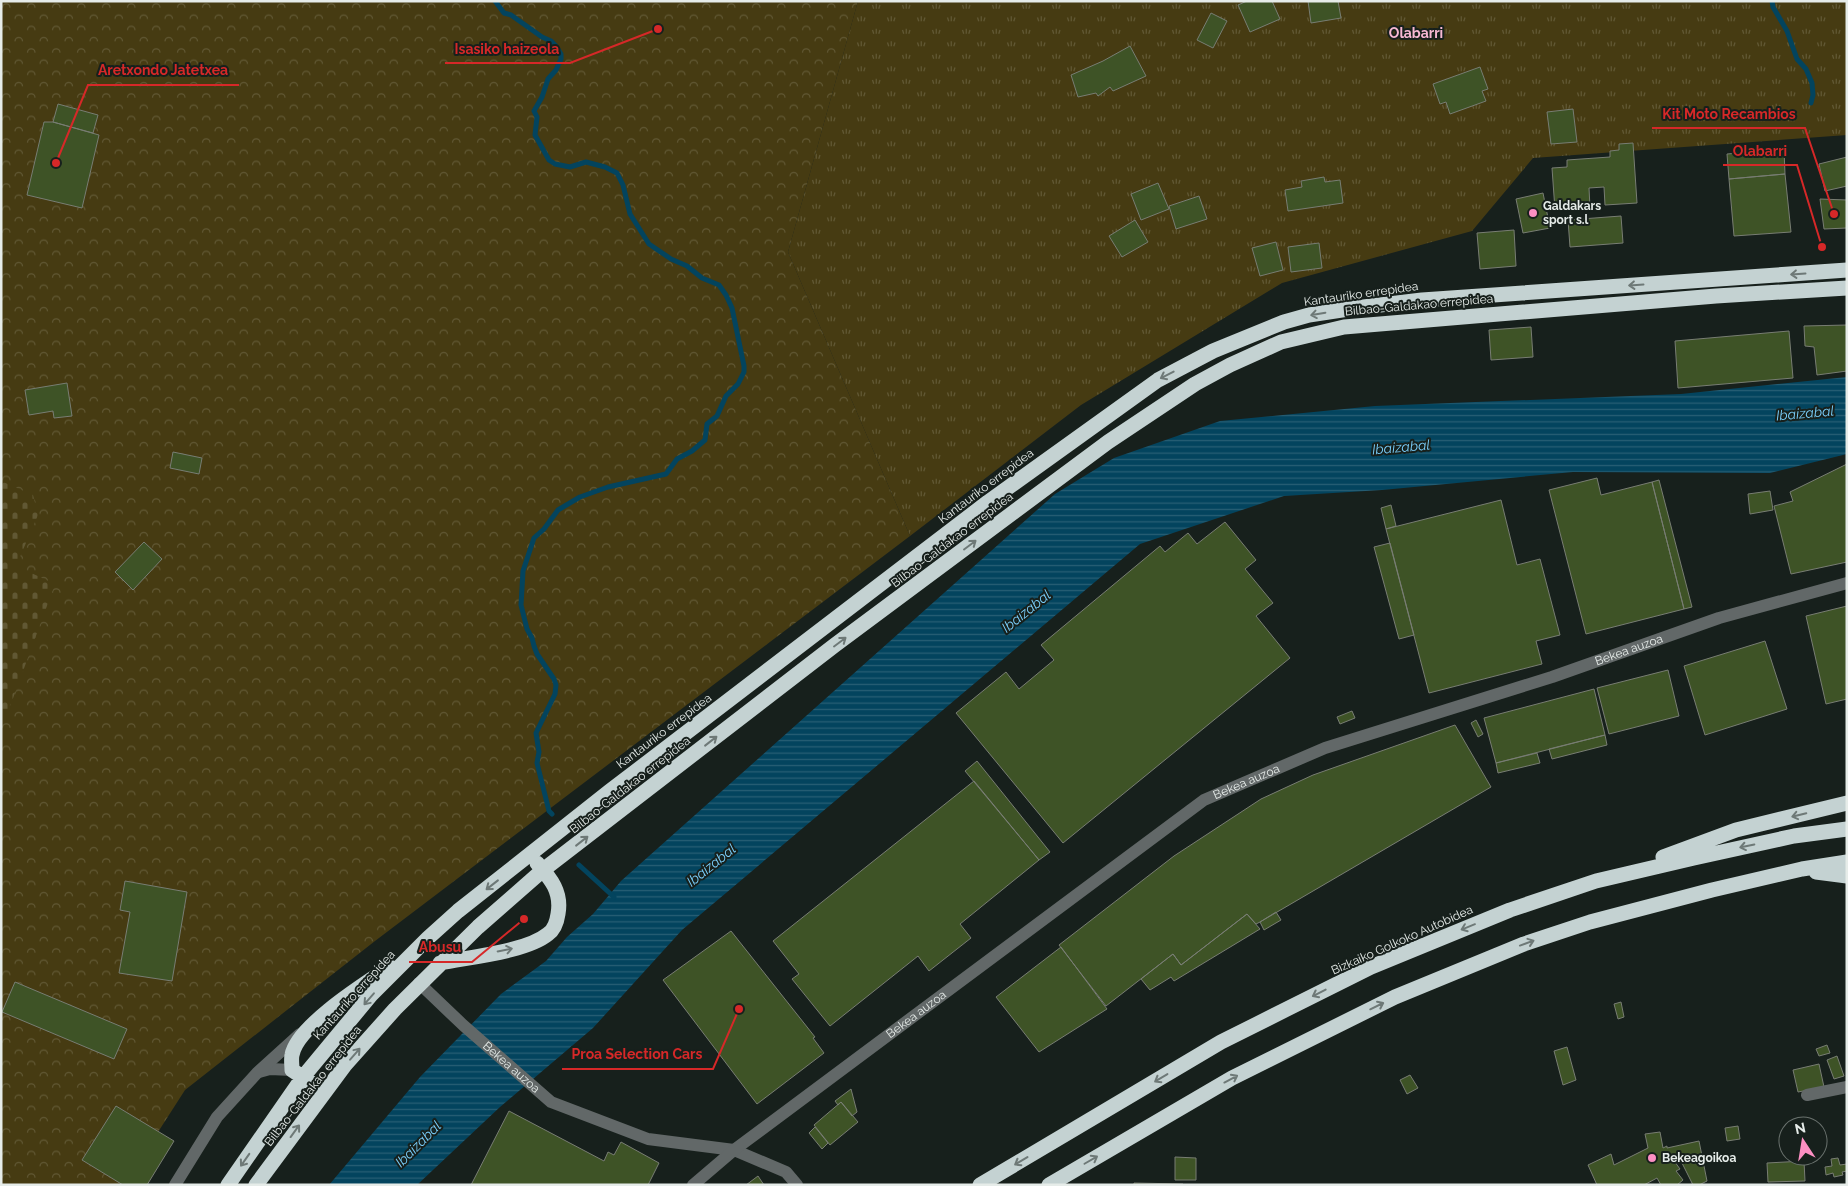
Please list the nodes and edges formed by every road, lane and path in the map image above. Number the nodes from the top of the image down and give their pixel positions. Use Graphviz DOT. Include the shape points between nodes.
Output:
graph roads {
  1 [pos="1847,270"];
  2 [pos="1847,288"];
  3 [pos="1847,583"];
  4 [pos="1847,803"];
  5 [pos="1847,829"];
  6 [pos="530,855"];
  7 [pos="1847,862"];
  8 [pos="544,870"];
  9 [pos="1802,870"];
  10 [pos="1847,876"];
  11 [pos="1596,881"];
  12 [pos="414,951"];
  13 [pos="440,962"];
  14 [pos="419,983"];
  15 [pos="312,1025"];
  16 [pos="257,1073"];
  17 [pos="298,1074"];
  18 [pos="1847,1087"];
  19 [pos="325,1092"];
  20 [pos="1807,1095"];
  21 [pos="734,1150"];
  22 [pos="175,1185"];
  23 [pos="228,1185"];
  24 [pos="256,1185"];
  25 [pos="693,1185"];
  26 [pos="797,1185"];
  27 [pos="980,1185"];
  28 [pos="1049,1185"];
  1 -- 6 [label="highway, Kantauriko errepidea, one-way" via="1422,300 1355,308 1284,322 1213,351 1158,380 988,502"];
  8 -- 2 [label="highway, Bilbao-Galdakao errepidea, one-way" via="835,646 1108,442 1194,384 1281,342 1344,326"];
  3 -- 21 [label="street, Bekea auzoa" via="1720,618 1552,677 1325,748 1204,800"];
  4 -- 11 [label="highway, one-way" via="1736,830"];
  5 -- 11 [label="highway, Bizkaiko Golkoko Autobidea, one-way" via="1785,838"];
  6 -- 8 [label="highway"];
  6 -- 12 [label="highway, Kantauriko errepidea, one-way" via="458,911"];
  7 -- 9 [label="highway"];
  8 -- 13 [label="highway, Bilbao-Galdakao errepidea"];
  13 -- 8 [label="highway, one-way" via="511,950 550,934 560,905 558,892"];
  9 -- 10 [label="highway"];
  28 -- 9 [label="highway, one-way" via="1232,1078 1395,997 1524,944 1590,922"];
  11 -- 27 [label="highway, Bizkaiko Golkoko Autobidea, one-way" via="1510,910 1371,967 1221,1042"];
  12 -- 15 [label="highway" via="358,988"];
  12 -- 17 [label="highway, Kantauriko errepidea, one-way"];
  13 -- 14 [label="highway, Bilbao-Galdakao errepidea"];
  19 -- 14 [label="highway, Bilbao-Galdakao errepidea, one-way"];
  14 -- 21 [label="street, Bekea auzoa" via="551,1102 648,1139"];
  15 -- 16 [label="street"];
  15 -- 17 [label="highway" via="296,1044 292,1055"];
  16 -- 17 [label="street" via="270,1069"];
  16 -- 22 [label="street" via="217,1117"];
  17 -- 19 [label="highway"];
  17 -- 23 [label="highway, Bilbao-Galdakao errepidea, one-way"];
  18 -- 20 [label="street"];
  24 -- 19 [label="highway, Bilbao-Galdakao errepidea, one-way"];
  21 -- 25 [label="street, Bekea auzoa"];
  21 -- 26 [label="street, Bekea auzoa" via="786,1172"];
}
